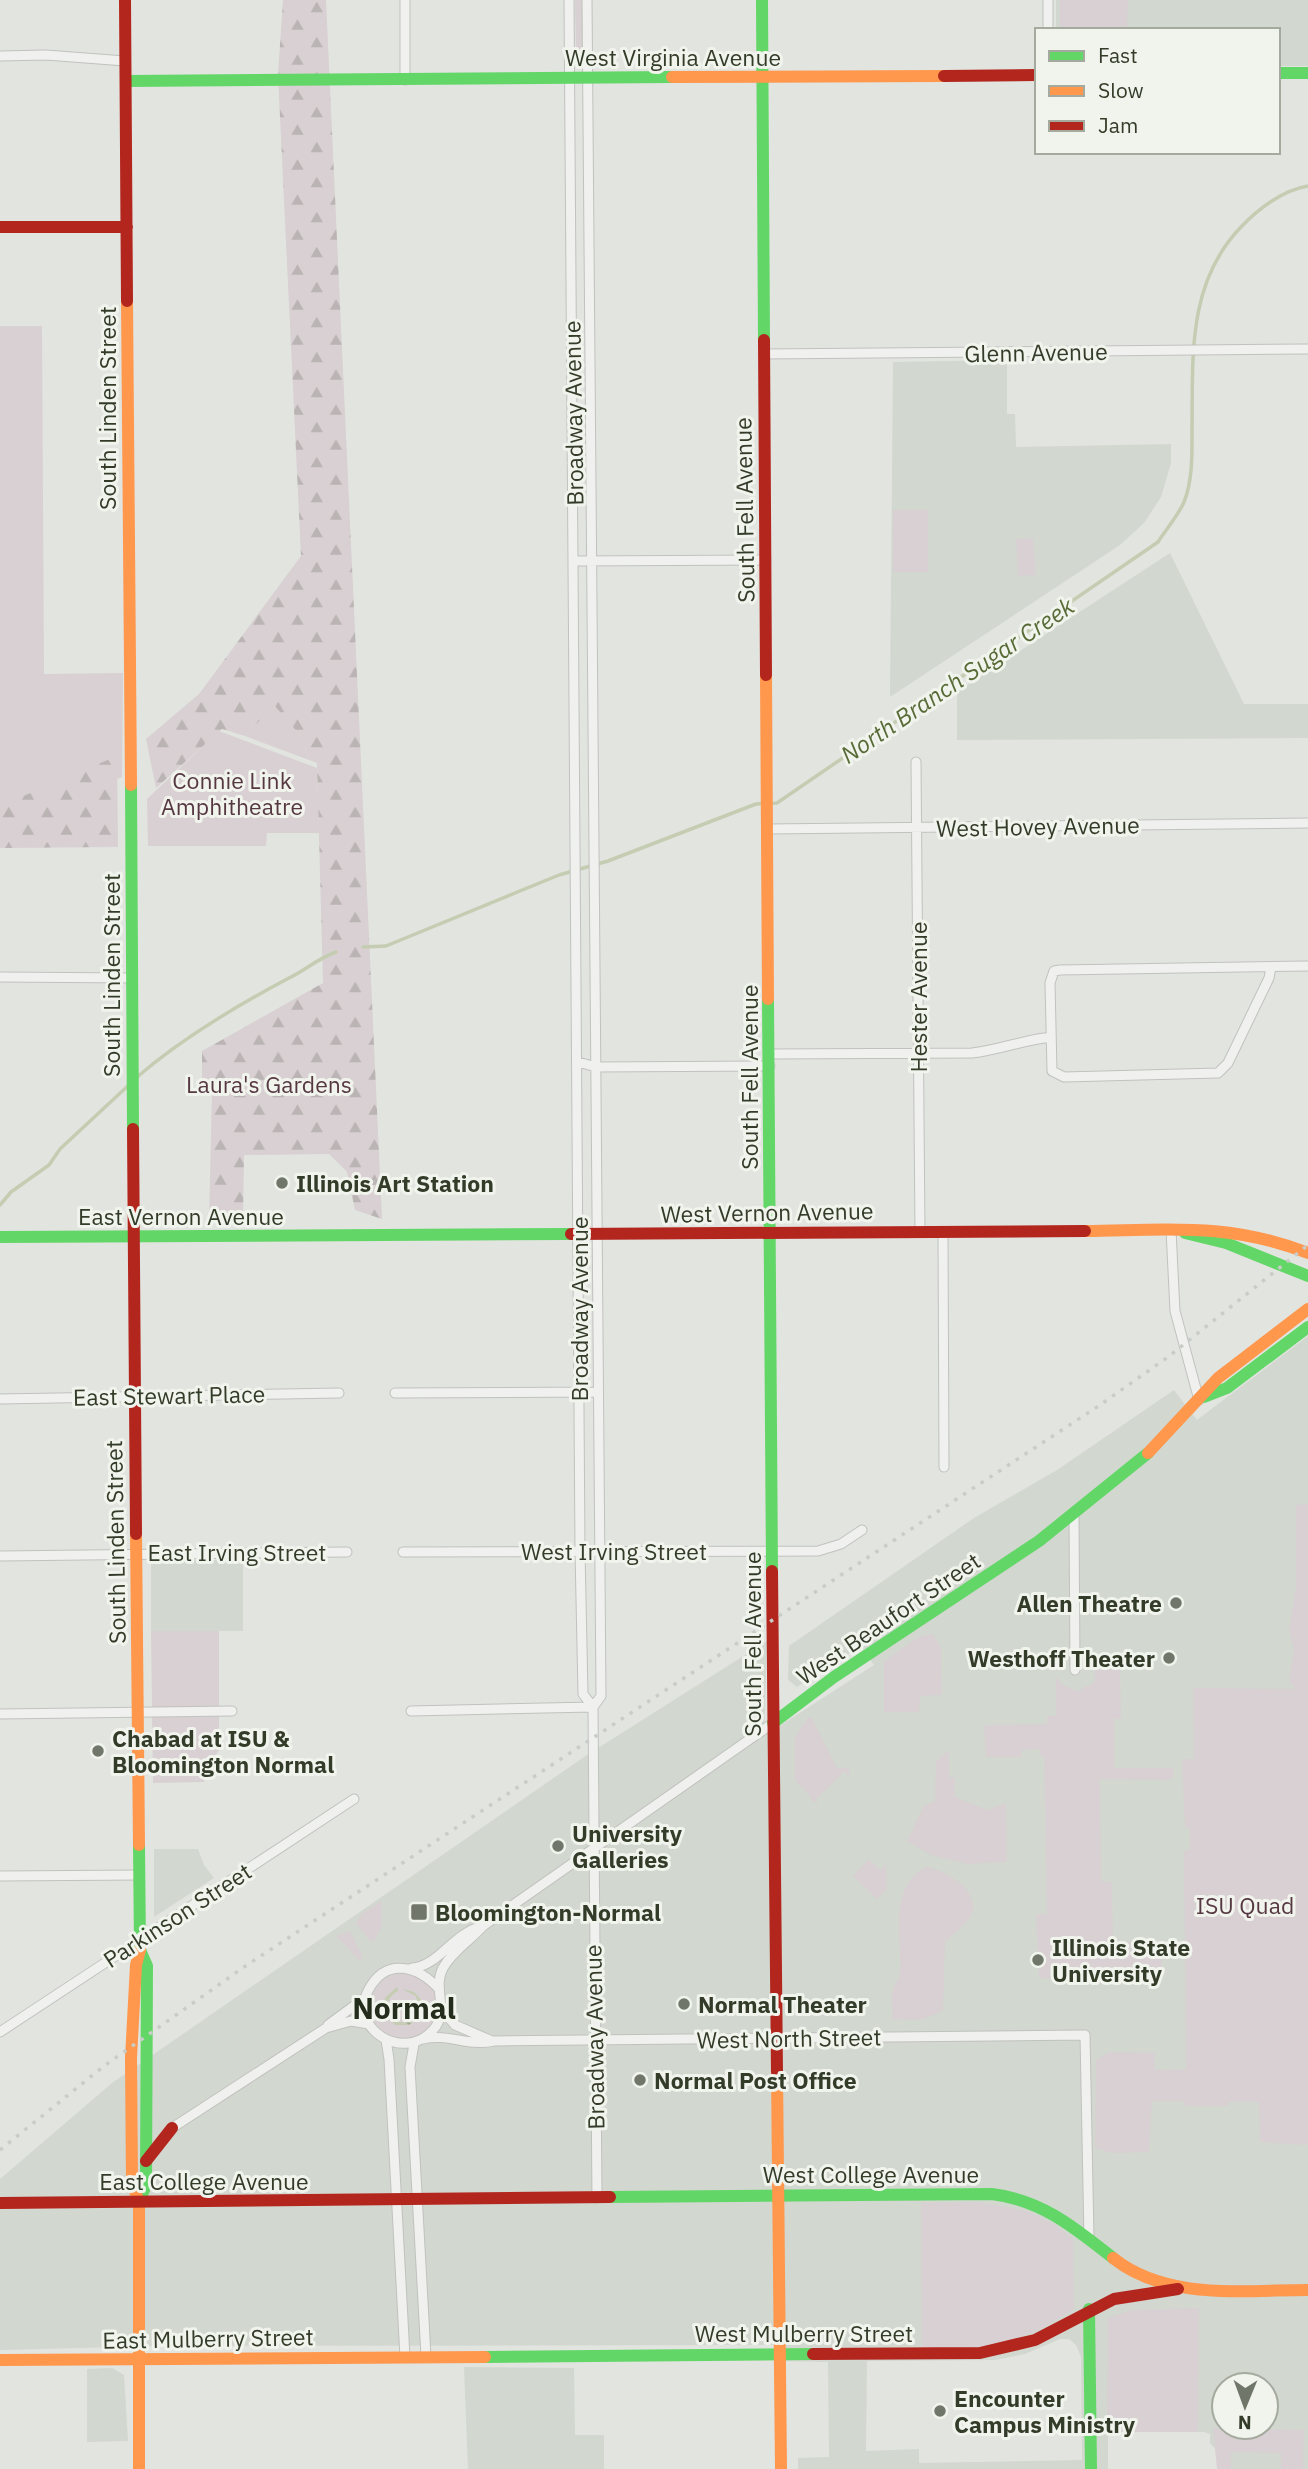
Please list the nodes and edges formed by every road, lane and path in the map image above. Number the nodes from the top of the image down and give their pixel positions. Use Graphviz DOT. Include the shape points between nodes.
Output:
graph roads {
  1 [pos="125,0"];
  2 [pos="405,0"];
  3 [pos="569,0"];
  4 [pos="587,0"];
  5 [pos="762,0"];
  6 [pos="1048,0"];
  7 [pos="1048,28"];
  8 [pos="0,56"];
  9 [pos="125,61"];
  10 [pos="1280,73"];
  11 [pos="1308,73"];
  12 [pos="1035,75"];
  13 [pos="762,77"];
  14 [pos="570,78"];
  15 [pos="587,78"];
  16 [pos="405,80"];
  17 [pos="126,81"];
  18 [pos="127,226"];
  19 [pos="0,227"];
  20 [pos="1308,349"];
  21 [pos="764,354"];
  22 [pos="766,560"];
  23 [pos="574,561"];
  24 [pos="591,561"];
  25 [pos="916,762"];
  26 [pos="1308,823"];
  27 [pos="575,826"];
  28 [pos="594,826"];
  29 [pos="917,828"];
  30 [pos="768,829"];
  31 [pos="576,902"];
  32 [pos="596,907"];
  33 [pos="1308,966"];
  34 [pos="1271,967"];
  35 [pos="0,977"];
  36 [pos="132,978"];
  37 [pos="1051,1037"];
  38 [pos="919,1053"];
  39 [pos="770,1060"];
  40 [pos="578,1062"];
  41 [pos="596,1067"];
  42 [pos="1171,1230"];
  43 [pos="920,1232"];
  44 [pos="943,1232"];
  45 [pos="770,1233"];
  46 [pos="578,1235"];
  47 [pos="597,1235"];
  48 [pos="0,1237"];
  49 [pos="133,1237"];
  50 [pos="363,1237"];
  51 [pos="1308,1253"];
  52 [pos="1306,1276"];
  53 [pos="1307,1309"];
  54 [pos="1308,1327"];
  55 [pos="580,1392"];
  56 [pos="598,1392"];
  57 [pos="338,1393"];
  58 [pos="395,1393"];
  59 [pos="135,1395"];
  60 [pos="0,1399"];
  61 [pos="1199,1400"];
  62 [pos="944,1467"];
  63 [pos="1074,1515"];
  64 [pos="862,1530"];
  65 [pos="580,1551"];
  66 [pos="599,1551"];
  67 [pos="772,1551"];
  68 [pos="348,1552"];
  69 [pos="403,1552"];
  70 [pos="136,1553"];
  71 [pos="0,1556"];
  72 [pos="1075,1670"];
  73 [pos="593,1707"];
  74 [pos="232,1710"];
  75 [pos="411,1711"];
  76 [pos="137,1712"];
  77 [pos="0,1714"];
  78 [pos="773,1723"];
  79 [pos="354,1799"];
  80 [pos="592,1851"];
  81 [pos="139,1875"];
  82 [pos="0,1877"];
  83 [pos="483,1926"];
  84 [pos="140,1945"];
  85 [pos="412,1968"];
  86 [pos="439,1989"];
  87 [pos="366,1997"];
  88 [pos="441,2009"];
  89 [pos="369,2024"];
  90 [pos="326,2028"];
  91 [pos="0,2032"];
  92 [pos="778,2038"];
  93 [pos="386,2040"];
  94 [pos="494,2041"];
  95 [pos="594,2041"];
  96 [pos="419,2042"];
  97 [pos="146,2111"];
  98 [pos="172,2128"];
  99 [pos="146,2162"];
  100 [pos="780,2196"];
  101 [pos="597,2198"];
  102 [pos="408,2200"];
  103 [pos="139,2202"];
  104 [pos="0,2203"];
  105 [pos="1089,2239"];
  106 [pos="1178,2289"];
  107 [pos="1308,2290"];
  108 [pos="1089,2309"];
  109 [pos="780,2355"];
  110 [pos="416,2357"];
  111 [pos="0,2360"];
  112 [pos="139,2360"];
  113 [pos="139,2469"];
  114 [pos="781,2469"];
  115 [pos="1091,2469"];
  1 -- 9 [label="main road, South Linden Street"];
  2 -- 16 [label="street"];
  3 -- 14 [label="street, Broadway Avenue"];
  4 -- 15 [label="street, Broadway Avenue"];
  5 -- 13 [label="main road, South Fell Avenue"];
  6 -- 7 [label="street"];
  8 -- 9 [label="street"];
  9 -- 17 [label="main road, South Linden Street"];
  10 -- 11 [label="main road"];
  12 -- 13 [label="main road, West Virginia Avenue"];
  13 -- 15 [label="main road, West Virginia Avenue"];
  13 -- 21 [label="main road, South Fell Avenue"];
  14 -- 15 [label="main road, West Virginia Avenue"];
  14 -- 16 [label="main road, West Virginia Avenue"];
  14 -- 23 [label="street, Broadway Avenue"];
  15 -- 24 [label="street, Broadway Avenue"];
  16 -- 17 [label="main road, West Virginia Avenue"];
  17 -- 18 [label="main road, South Linden Street"];
  18 -- 19 [label="main road"];
  18 -- 36 [label="main road, South Linden Street"];
  20 -- 21 [label="street, Glenn Avenue"];
  21 -- 22 [label="main road, South Fell Avenue"];
  22 -- 24 [label="street"];
  22 -- 30 [label="main road, South Fell Avenue"];
  23 -- 24 [label="street"];
  23 -- 27 [label="street, Broadway Avenue"];
  24 -- 28 [label="street, Broadway Avenue"];
  25 -- 29 [label="street, Hester Avenue"];
  26 -- 29 [label="street, West Hovey Avenue"];
  27 -- 28 [label="street"];
  27 -- 31 [label="street, Broadway Avenue"];
  28 -- 32 [label="street, Broadway Avenue"];
  29 -- 30 [label="street, West Hovey Avenue"];
  29 -- 38 [label="street, Hester Avenue"];
  30 -- 39 [label="main road, South Fell Avenue"];
  31 -- 32 [label="street"];
  31 -- 40 [label="street, Broadway Avenue"];
  32 -- 41 [label="street, Broadway Avenue"];
  33 -- 34 [label="street"];
  34 -- 37 [label="street" via="1054,971"];
  34 -- 37 [label="street" via="1228,1063 1218,1073 1058,1077 1052,1071"];
  35 -- 36 [label="street"];
  36 -- 49 [label="main road, South Linden Street"];
  37 -- 38 [label="street" via="989,1051"];
  38 -- 39 [label="street"];
  38 -- 43 [label="street, Hester Avenue"];
  39 -- 41 [label="street"];
  39 -- 45 [label="main road, South Fell Avenue"];
  40 -- 41 [label="street"];
  40 -- 46 [label="street, Broadway Avenue"];
  41 -- 47 [label="street, Broadway Avenue"];
  42 -- 44 [label="main road, West Vernon Avenue"];
  42 -- 51 [label="main road, West Vernon Avenue" via="1228,1228"];
  42 -- 52 [label="main road, West Vernon Avenue" via="1226,1242"];
  42 -- 61 [label="street" via="1175,1311"];
  43 -- 44 [label="main road, West Vernon Avenue"];
  43 -- 45 [label="main road, West Vernon Avenue"];
  44 -- 62 [label="street"];
  45 -- 47 [label="main road, West Vernon Avenue"];
  45 -- 67 [label="main road, South Fell Avenue"];
  46 -- 47 [label="main road, West Vernon Avenue"];
  46 -- 50 [label="main road, West Vernon Avenue"];
  46 -- 55 [label="street, Broadway Avenue"];
  47 -- 56 [label="street, Broadway Avenue"];
  48 -- 49 [label="main road, East Vernon Avenue"];
  49 -- 50 [label="main road, East Vernon Avenue"];
  49 -- 59 [label="main road, South Linden Street"];
  53 -- 61 [label="main road, West Beaufort Street" via="1219,1378"];
  54 -- 61 [label="main road, West Beaufort Street" via="1227,1388"];
  55 -- 56 [label="street"];
  55 -- 58 [label="street"];
  55 -- 65 [label="street, Broadway Avenue"];
  56 -- 66 [label="street, Broadway Avenue"];
  57 -- 59 [label="street, East Stewart Place"];
  59 -- 60 [label="street, East Stewart Place"];
  59 -- 70 [label="main road, South Linden Street"];
  61 -- 63 [label="main road, West Beaufort Street" via="1154,1448"];
  63 -- 72 [label="street"];
  63 -- 78 [label="main road, West Beaufort Street"];
  64 -- 67 [label="street, West Irving Street" via="829,1549"];
  65 -- 66 [label="street, West Irving Street"];
  65 -- 69 [label="street, West Irving Street"];
  65 -- 73 [label="street, Broadway Avenue" via="583,1694"];
  66 -- 67 [label="street, West Irving Street"];
  66 -- 73 [label="street, Broadway Avenue" via="601,1696"];
  67 -- 78 [label="main road, South Fell Avenue"];
  68 -- 70 [label="street, East Irving Street"];
  70 -- 71 [label="street, East Irving Street"];
  70 -- 76 [label="main road, South Linden Street"];
  73 -- 75 [label="street"];
  73 -- 80 [label="street, Broadway Avenue"];
  74 -- 76 [label="street"];
  76 -- 77 [label="street"];
  76 -- 81 [label="main road, South Linden Street"];
  78 -- 80 [label="street, West Beaufort Street"];
  78 -- 92 [label="main road, South Fell Avenue"];
  79 -- 84 [label="street, Parkinson Street"];
  80 -- 83 [label="street, West Beaufort Street"];
  80 -- 95 [label="street, Broadway Avenue"];
  81 -- 82 [label="street"];
  81 -- 84 [label="main road, South Linden Street"];
  83 -- 85 [label="street, West Beaufort Street" via="455,1938 427,1965"];
  83 -- 86 [label="street, West Beaufort Street" via="443,1968"];
  84 -- 91 [label="street, Parkinson Street"];
  84 -- 97 [label="main road, South Linden Street" via="147,1966"];
  84 -- 103 [label="main road, South Linden Street" via="131,2057 132,2183"];
  85 -- 86 [label="street"];
  85 -- 87 [label="street" via="386,1972 370,1985"];
  86 -- 88 [label="street"];
  87 -- 89 [label="street"];
  87 -- 90 [label="street"];
  88 -- 94 [label="street, West North Street" via="455,2025"];
  88 -- 96 [label="street" via="439,2023"];
  89 -- 90 [label="street" via="347,2021"];
  89 -- 93 [label="street"];
  90 -- 98 [label="street"];
  92 -- 95 [label="street, West North Street"];
  92 -- 100 [label="main road, South Fell Avenue"];
  92 -- 105 [label="street, West North Street" via="1085,2035"];
  93 -- 96 [label="street" via="392,2044"];
  93 -- 102 [label="street"];
  94 -- 95 [label="street, West North Street"];
  94 -- 96 [label="street, West North Street" via="471,2043 436,2036"];
  95 -- 101 [label="street, Broadway Avenue"];
  96 -- 102 [label="street" via="410,2067"];
  97 -- 98 [label="main road" via="152,2123"];
  97 -- 99 [label="main road, South Linden Street"];
  98 -- 99 [label="main road"];
  99 -- 103 [label="main road, South Linden Street" via="146,2185"];
  100 -- 101 [label="main road, West College Avenue"];
  100 -- 105 [label="main road, West College Avenue" via="1007,2196 1043,2207"];
  100 -- 109 [label="main road, South Fell Avenue"];
  101 -- 102 [label="main road, West College Avenue"];
  102 -- 103 [label="main road, East College Avenue"];
  102 -- 110 [label="street"];
  102 -- 110 [label="street"];
  103 -- 104 [label="main road, East College Avenue"];
  103 -- 112 [label="main road"];
  105 -- 106 [label="main road, West College Avenue" via="1123,2266"];
  106 -- 107 [label="main road, West College Avenue"];
  106 -- 108 [label="main road, West Mulberry Street" via="1161,2295 1119,2297"];
  108 -- 109 [label="main road, West Mulberry Street" via="1011,2349"];
  108 -- 115 [label="main road"];
  109 -- 110 [label="main road, West Mulberry Street"];
  109 -- 114 [label="main road, South Fell Avenue"];
  110 -- 112 [label="main road, East Mulberry Street"];
  111 -- 112 [label="main road, East Mulberry Street"];
  112 -- 113 [label="main road"];
}
